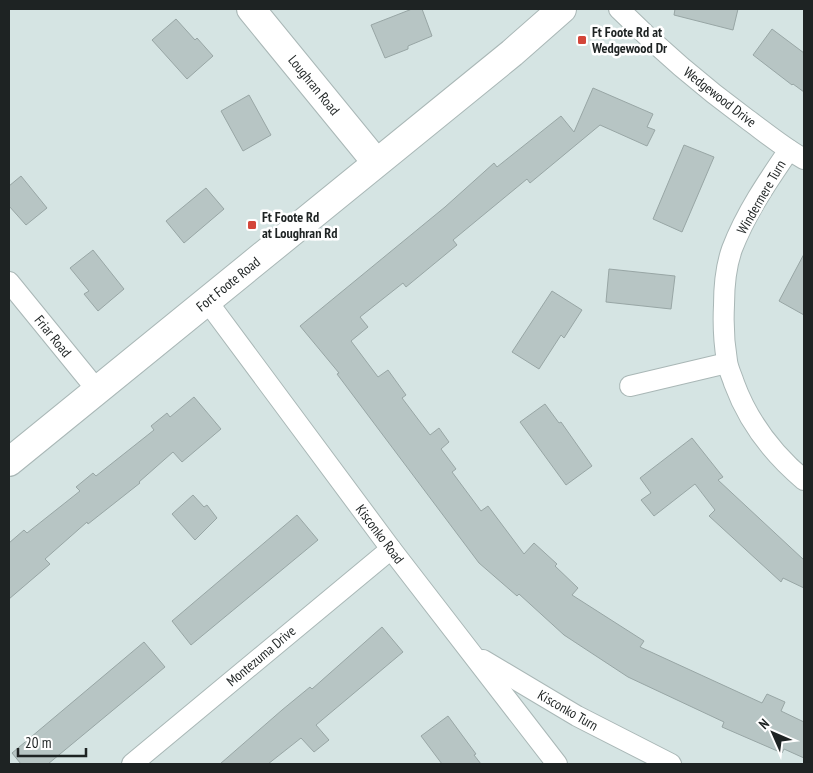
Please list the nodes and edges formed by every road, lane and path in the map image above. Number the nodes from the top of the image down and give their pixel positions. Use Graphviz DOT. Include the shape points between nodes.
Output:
graph roads {
  1 [pos="251,9"];
  2 [pos="562,9"];
  3 [pos="619,9"];
  4 [pos="797,155"];
  5 [pos="376,162"];
  6 [pos="9,282"];
  7 [pos="207,301"];
  8 [pos="727,363"];
  9 [pos="630,386"];
  10 [pos="97,390"];
  11 [pos="9,462"];
  12 [pos="804,480"];
  13 [pos="391,549"];
  14 [pos="474,654"];
  15 [pos="666,763"];
  16 [pos="132,764"];
  17 [pos="557,764"];
  1 -- 5 [label="street, Loughran Road"];
  2 -- 5 [label="street, Fort Foote Road"];
  3 -- 4 [label="street, Wedgewood Drive" via="731,108"];
  4 -- 8 [label="street, Windermere Turn" via="766,183 732,250 724,284 723,326"];
  5 -- 7 [label="street, Fort Foote Road"];
  6 -- 10 [label="street, Friar Road"];
  7 -- 10 [label="street, Fort Foote Road"];
  7 -- 13 [label="street, Kisconko Road"];
  8 -- 9 [label="street"];
  8 -- 12 [label="street, Windermere Turn" via="752,421 767,442"];
  10 -- 11 [label="street, Fort Foote Road"];
  13 -- 14 [label="street, Kisconko Road"];
  13 -- 16 [label="street, Montezuma Drive"];
  14 -- 15 [label="street, Kisconko Turn" via="577,716"];
  14 -- 17 [label="street, Kisconko Road"];
}
